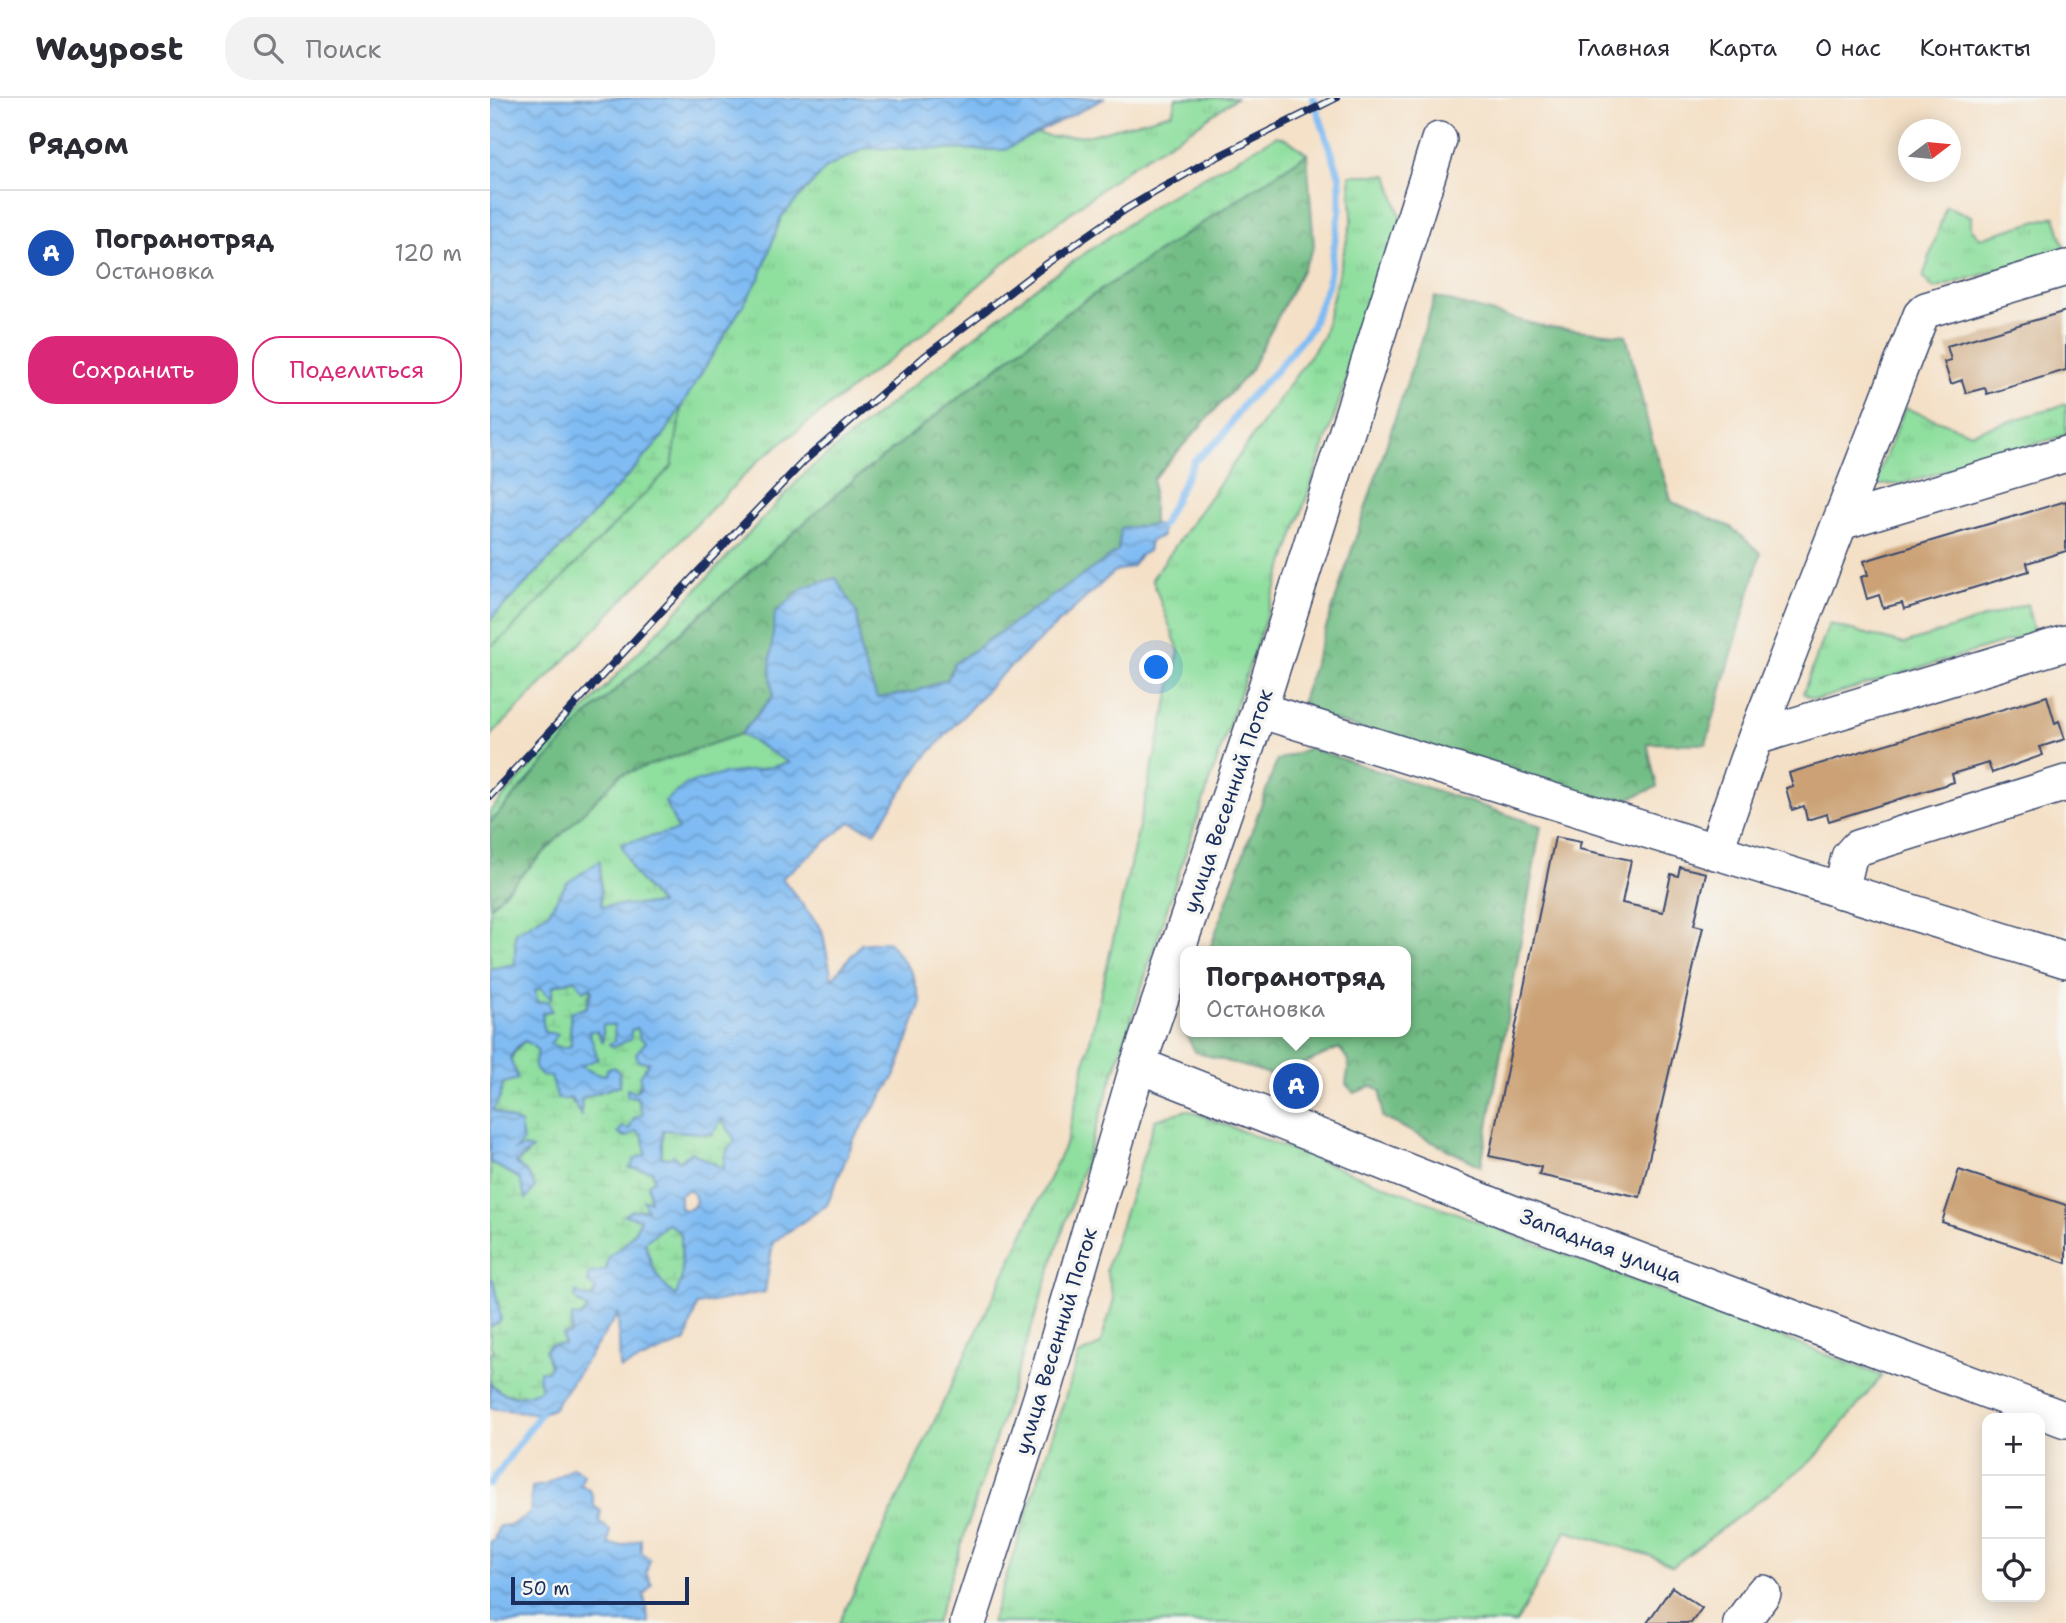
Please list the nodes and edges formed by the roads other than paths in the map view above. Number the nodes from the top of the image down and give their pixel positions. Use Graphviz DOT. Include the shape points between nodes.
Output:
graph roads {
  1 [pos="1439,140"];
  2 [pos="2066,268"];
  3 [pos="2066,454"];
  4 [pos="1842,522"];
  5 [pos="2066,643"];
  6 [pos="1259,710"];
  7 [pos="1756,737"];
  8 [pos="2066,783"];
  9 [pos="1715,852"];
  10 [pos="1841,891"];
  11 [pos="2066,960"];
  12 [pos="1138,1065"];
  13 [pos="2066,1420"];
  14 [pos="1763,1592"];
  15 [pos="968,1623"];
  16 [pos="1741,1623"];
  1 -- 6 [label="street, улица Весенний Поток"];
  2 -- 4 [label="street" via="1921,315"];
  3 -- 4 [label="street"];
  4 -- 7 [label="street"];
  5 -- 7 [label="street"];
  6 -- 9 [label="street"];
  6 -- 12 [label="street, улица Весенний Поток"];
  7 -- 9 [label="street"];
  8 -- 10 [label="street" via="1857,848"];
  9 -- 10 [label="street"];
  10 -- 11 [label="street"];
  12 -- 13 [label="street, Западная улица" via="1524,1218"];
  12 -- 15 [label="street, улица Весенний Поток" via="1041,1398"];
  14 -- 16 [label="street"];
}
